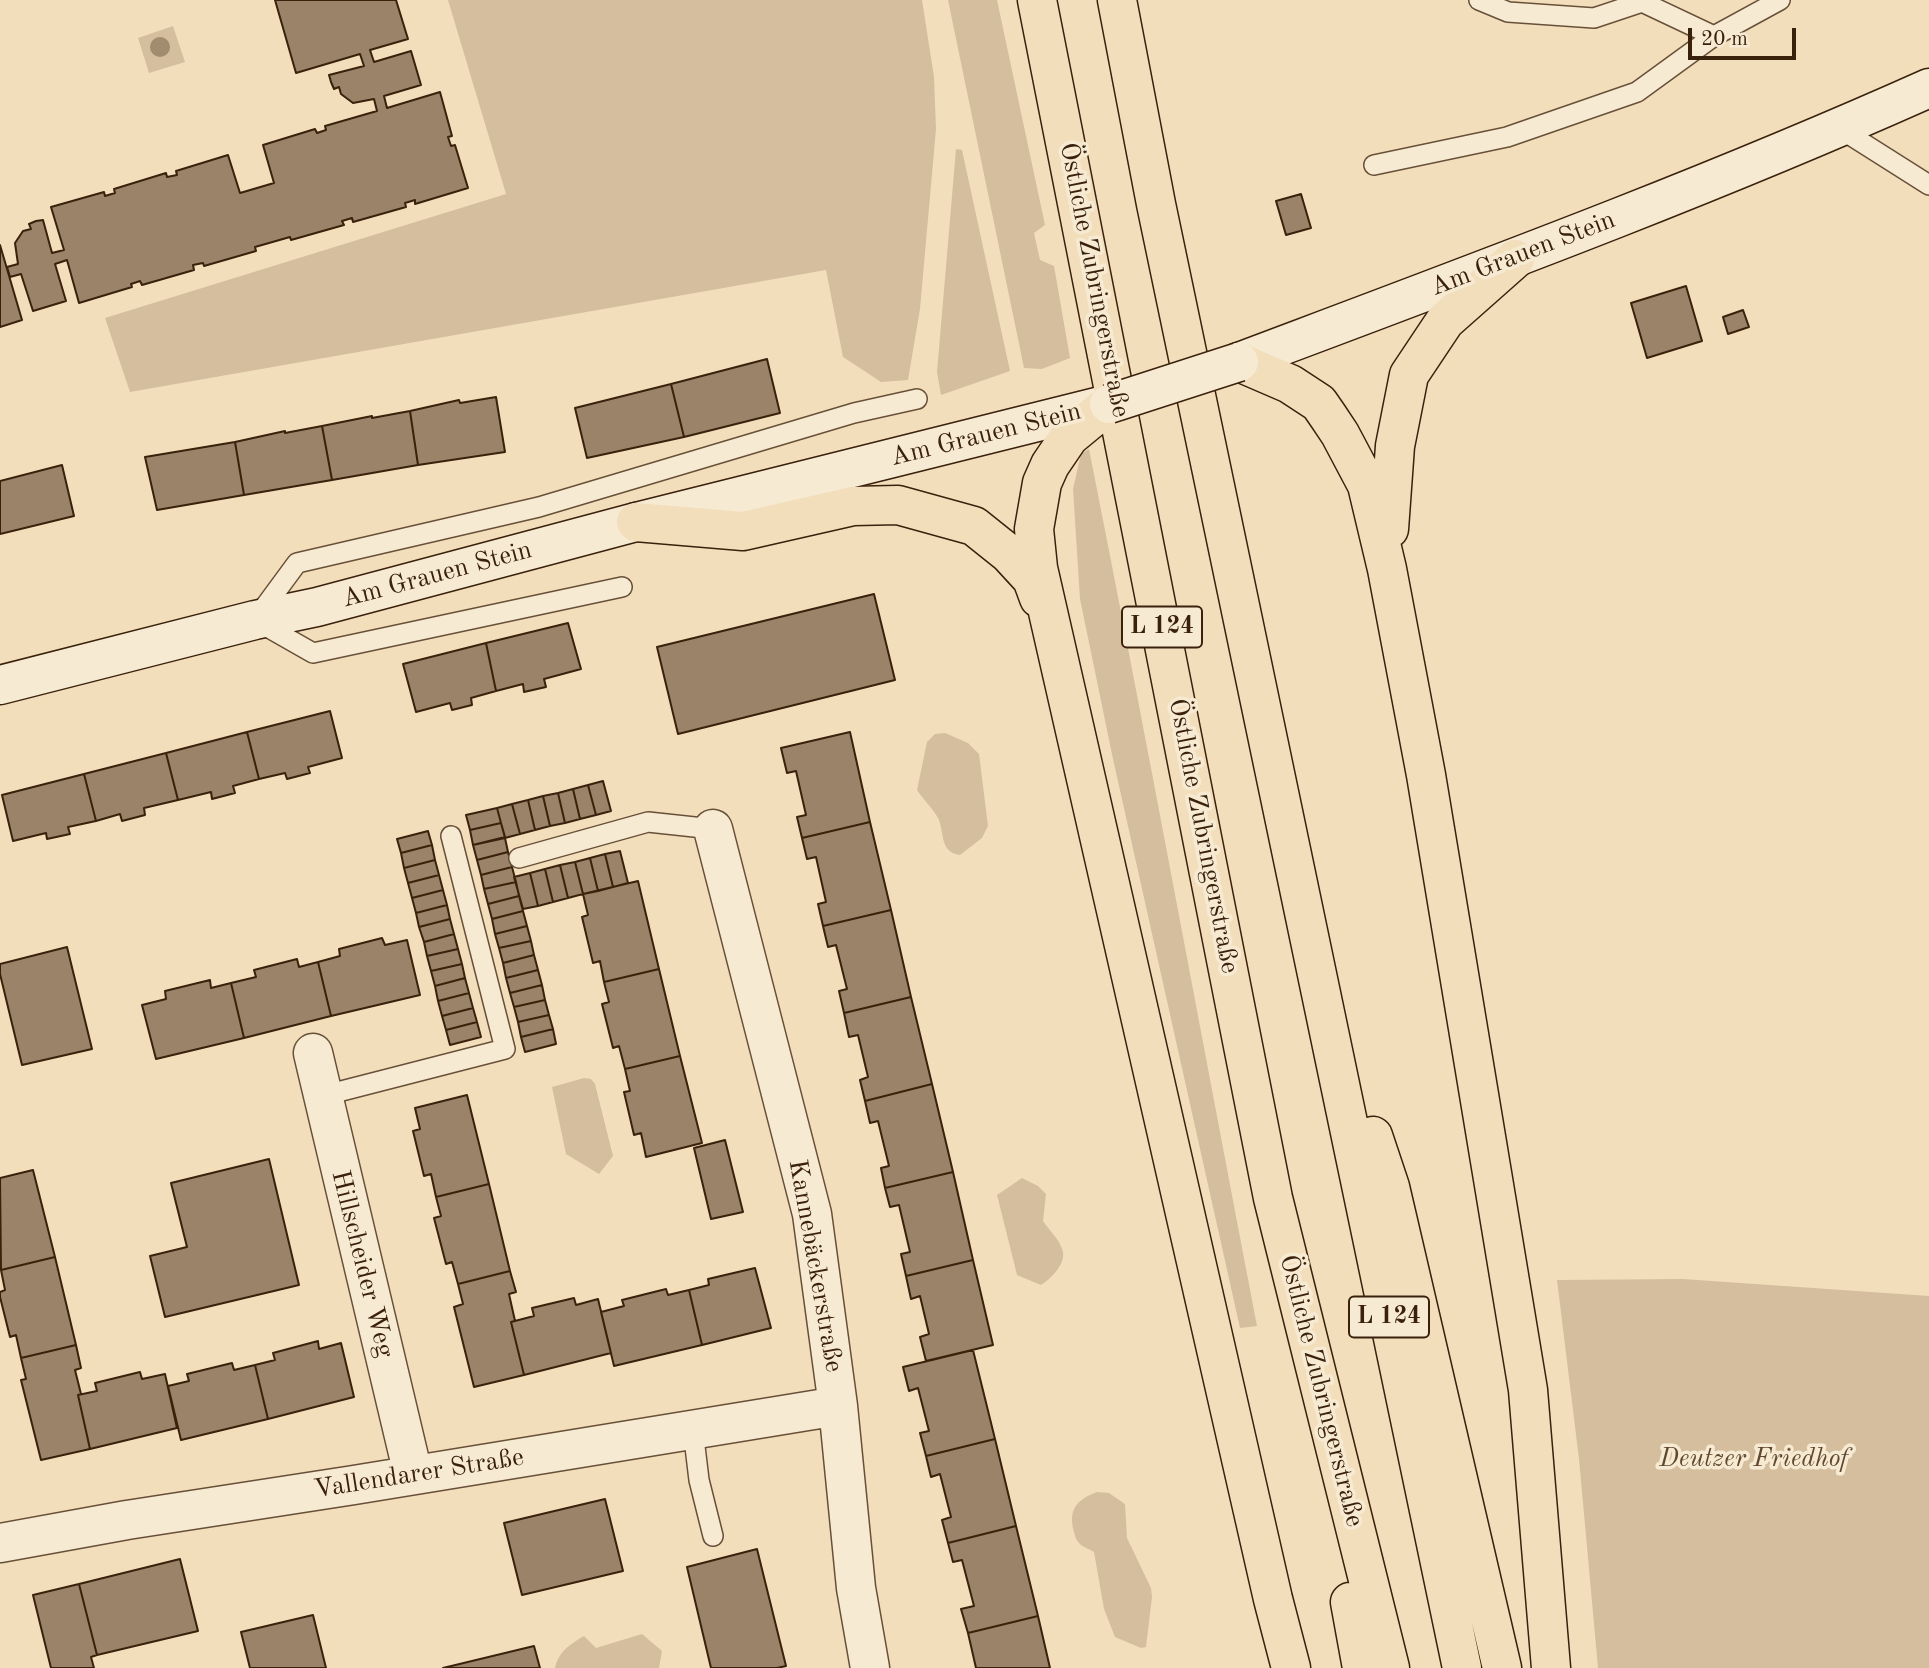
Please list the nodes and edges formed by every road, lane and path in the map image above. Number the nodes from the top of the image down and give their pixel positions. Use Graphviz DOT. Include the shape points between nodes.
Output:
graph roads {
  1 [pos="1037,0"];
  2 [pos="1117,0"];
  3 [pos="1479,0"];
  4 [pos="1780,0"];
  5 [pos="1714,36"];
  6 [pos="1929,88"];
  7 [pos="1839,128"];
  8 [pos="1374,165"];
  9 [pos="1929,185"];
  10 [pos="1515,259"];
  11 [pos="1238,362"];
  12 [pos="917,399"];
  13 [pos="1109,404"];
  14 [pos="636,522"];
  15 [pos="1387,569"];
  16 [pos="622,587"];
  17 [pos="255,620"];
  18 [pos="1056,642"];
  19 [pos="0,685"];
  20 [pos="713,829"];
  21 [pos="451,836"];
  22 [pos="519,858"];
  23 [pos="1316,965"];
  24 [pos="313,1053"];
  25 [pos="322,1096"];
  26 [pos="1273,1198"];
  27 [pos="838,1406"];
  28 [pos="694,1430"];
  29 [pos="413,1474"];
  30 [pos="713,1536"];
  31 [pos="0,1543"];
  32 [pos="870,1668"];
  33 [pos="1291,1668"];
  34 [pos="1362,1668"];
  35 [pos="1390,1668"];
  36 [pos="1462,1668"];
  37 [pos="1502,1668"];
  38 [pos="1551,1668"];
  1 -- 26 [label="highway, Östliche Zubringerstraße / L 124"];
  2 -- 23 [label="highway, L 124"];
  3 -- 5 [label="lane" via="1508,12 1594,18 1642,2"];
  4 -- 5 [label="lane"];
  5 -- 8 [label="lane" via="1637,92 1507,137"];
  6 -- 7 [label="street, Am Grauen Stein"];
  7 -- 9 [label="lane"];
  7 -- 10 [label="street, Am Grauen Stein"];
  10 -- 11 [label="street, Am Grauen Stein"];
  10 -- 15 [label="highway" via="1445,321 1409,375 1394,458"];
  11 -- 13 [label="street, Am Grauen Stein, bridge"];
  11 -- 15 [label="highway" via="1290,384 1328,416 1367,485"];
  12 -- 17 [label="lane, Am Grauen Stein" via="854,413 539,507 297,563"];
  13 -- 14 [label="street, Am Grauen Stein"];
  13 -- 18 [label="highway" via="1069,437 1042,483 1034,529 1038,568"];
  14 -- 17 [label="street, Am Grauen Stein"];
  14 -- 18 [label="highway" via="743,531 853,506 898,505 974,526 1032,579"];
  15 -- 38 [label="highway" via="1426,775 1528,1390"];
  16 -- 17 [label="lane, Am Grauen Stein" via="313,653"];
  17 -- 19 [label="street, Am Grauen Stein"];
  18 -- 33 [label="highway"];
  20 -- 22 [label="lane" via="648,822"];
  20 -- 27 [label="street, Kannebäckerstraße" via="812,1213"];
  21 -- 25 [label="lane" via="505,1049"];
  23 -- 36 [label="highway, L 124"];
  23 -- 37 [label="highway" via="1390,1187"];
  24 -- 25 [label="street, Hillscheider Weg"];
  25 -- 29 [label="street, Hillscheider Weg"];
  26 -- 34 [label="highway, L 124" via="1283,1271"];
  26 -- 35 [label="highway, Östliche Zubringerstraße / L 124"];
  27 -- 28 [label="street, Vallendarer Straße"];
  27 -- 32 [label="street, Kannebäckerstraße" via="856,1588"];
  28 -- 29 [label="street, Vallendarer Straße"];
  28 -- 30 [label="lane" via="699,1480"];
  29 -- 31 [label="street, Vallendarer Straße"];
}
